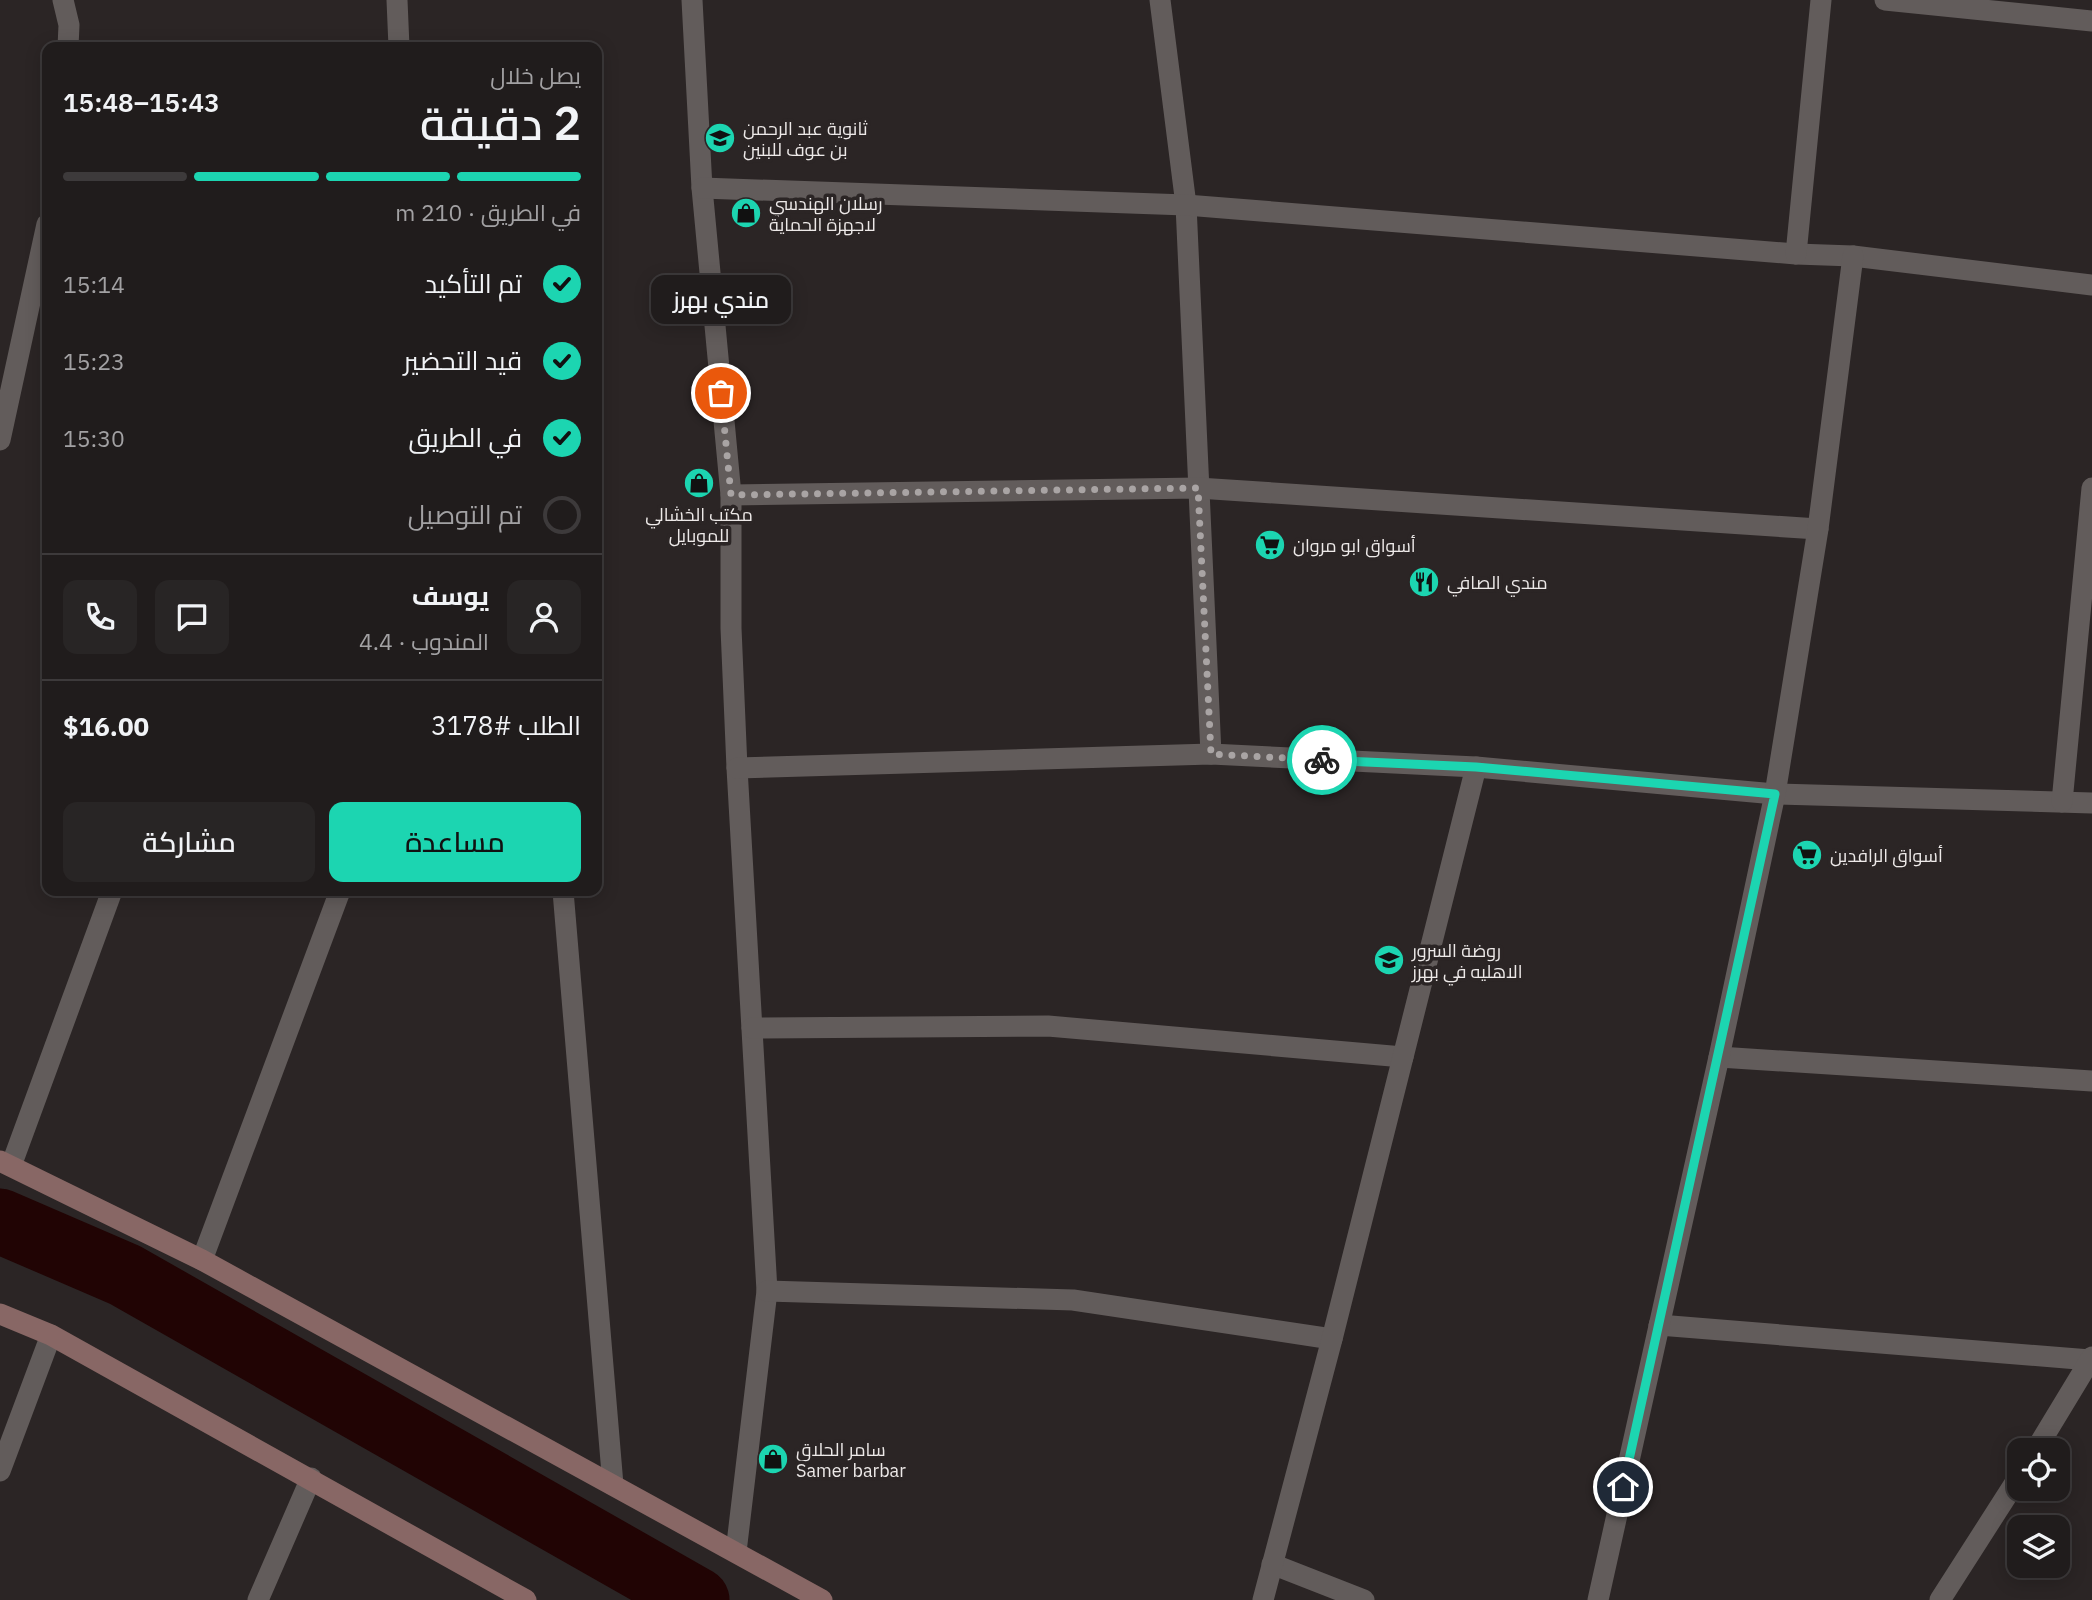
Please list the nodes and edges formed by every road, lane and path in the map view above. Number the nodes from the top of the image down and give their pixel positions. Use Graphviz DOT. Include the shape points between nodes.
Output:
graph roads {
  1 [pos="63,0"];
  2 [pos="397,0"];
  3 [pos="692,0"];
  4 [pos="1160,0"];
  5 [pos="1821,0"];
  6 [pos="1885,0"];
  7 [pos="2069,9"];
  8 [pos="2092,21"];
  9 [pos="68,42"];
  10 [pos="399,42"];
  11 [pos="702,188"];
  12 [pos="1185,205"];
  13 [pos="1796,254"];
  14 [pos="1853,256"];
  15 [pos="41,279"];
  16 [pos="2092,285"];
  17 [pos="0,440"];
  18 [pos="1198,488"];
  19 [pos="2092,488"];
  20 [pos="731,495"];
  21 [pos="1818,529"];
  22 [pos="1211,754"];
  23 [pos="1476,767"];
  24 [pos="737,768"];
  25 [pos="1775,794"];
  26 [pos="2062,802"];
  27 [pos="2092,803"];
  28 [pos="110,896"];
  29 [pos="338,896"];
  30 [pos="564,896"];
  31 [pos="752,1028"];
  32 [pos="1403,1057"];
  33 [pos="1719,1057"];
  34 [pos="2092,1081"];
  35 [pos="5,1164"];
  36 [pos="202,1260"];
  37 [pos="767,1292"];
  38 [pos="0,1314"];
  39 [pos="1659,1325"];
  40 [pos="51,1335"];
  41 [pos="1332,1339"];
  42 [pos="2091,1358"];
  43 [pos="2043,1438"];
  44 [pos="0,1471"];
  45 [pos="311,1478"];
  46 [pos="613,1485"];
  47 [pos="2007,1495"];
  48 [pos="736,1552"];
  49 [pos="1272,1564"];
  50 [pos="258,1600"];
  51 [pos="526,1600"];
  52 [pos="822,1600"];
  53 [pos="1263,1600"];
  54 [pos="1364,1600"];
  55 [pos="1598,1600"];
  56 [pos="1940,1600"];
  1 -- 9 [label="street"];
  2 -- 10 [label="street"];
  3 -- 11 [label="street"];
  4 -- 12 [label="street"];
  5 -- 13 [label="street"];
  6 -- 7 [label="street"];
  7 -- 8 [label="street"];
  11 -- 12 [label="street"];
  11 -- 20 [label="street"];
  12 -- 13 [label="street"];
  12 -- 18 [label="street"];
  13 -- 14 [label="street"];
  14 -- 16 [label="street"];
  14 -- 21 [label="street"];
  15 -- 17 [label="street"];
  18 -- 20 [label="street"];
  18 -- 21 [label="street"];
  18 -- 22 [label="street"];
  19 -- 26 [label="street"];
  20 -- 24 [label="street"];
  21 -- 25 [label="street"];
  22 -- 23 [label="street"];
  22 -- 24 [label="street"];
  23 -- 25 [label="street"];
  23 -- 32 [label="street"];
  24 -- 31 [label="street"];
  25 -- 26 [label="street"];
  25 -- 33 [label="street"];
  26 -- 27 [label="street"];
  28 -- 35 [label="street"];
  29 -- 36 [label="street"];
  30 -- 46 [label="street"];
  31 -- 32 [label="street" via="1048,1026"];
  31 -- 37 [label="street"];
  32 -- 41 [label="street"];
  33 -- 34 [label="street"];
  33 -- 39 [label="street"];
  35 -- 36 [label="street"];
  36 -- 46 [label="street"];
  37 -- 41 [label="street" via="1073,1300"];
  37 -- 48 [label="street"];
  38 -- 40 [label="street"];
  39 -- 42 [label="street"];
  39 -- 55 [label="street"];
  40 -- 44 [label="street"];
  40 -- 45 [label="street"];
  41 -- 49 [label="street"];
  42 -- 43 [label="street"];
  45 -- 50 [label="street"];
  45 -- 51 [label="street"];
  46 -- 48 [label="street"];
  47 -- 56 [label="street"];
  48 -- 52 [label="street"];
  49 -- 53 [label="street"];
  49 -- 54 [label="street"];
}
